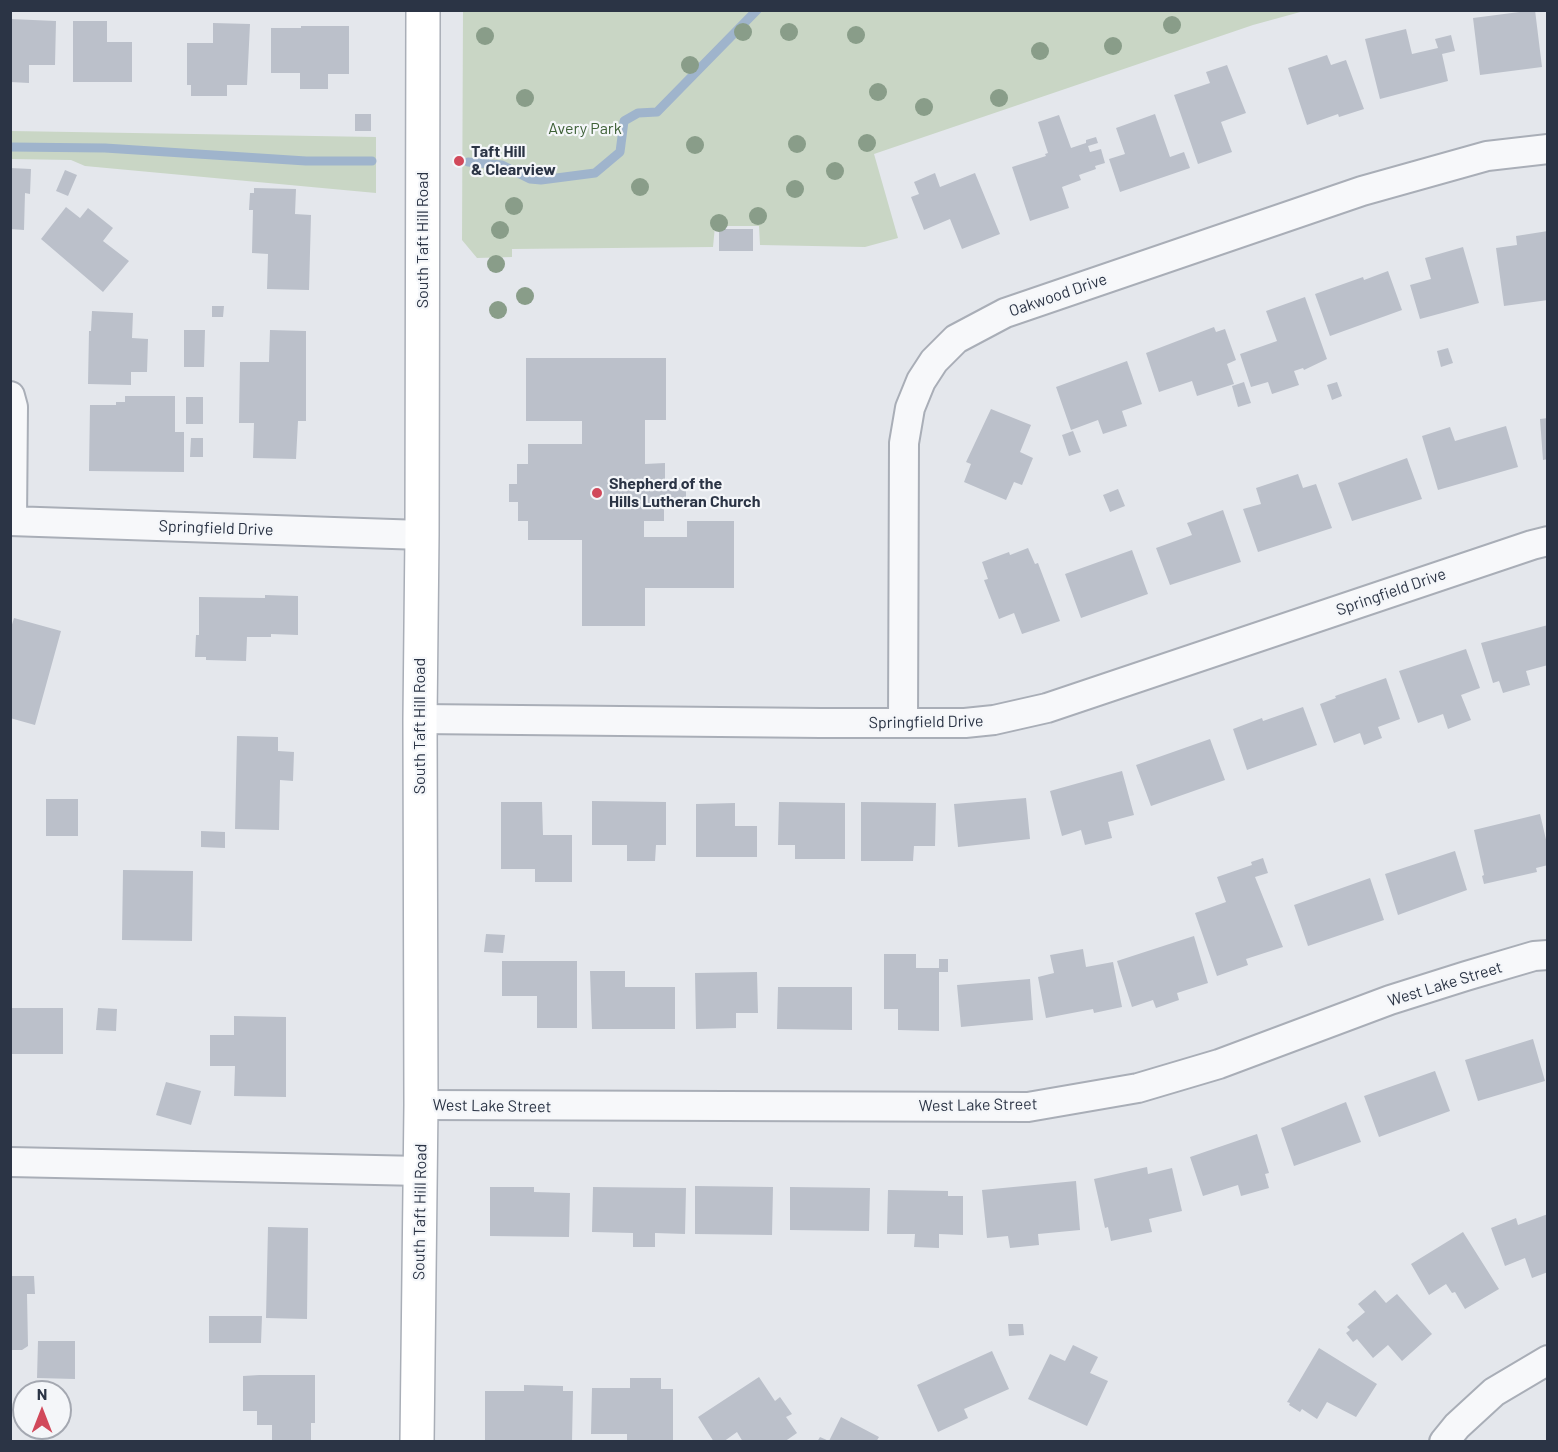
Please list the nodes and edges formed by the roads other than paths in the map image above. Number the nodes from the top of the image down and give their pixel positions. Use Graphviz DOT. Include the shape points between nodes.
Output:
graph roads {
  1 [pos="423,10"];
  2 [pos="1548,149"];
  3 [pos="10,396"];
  4 [pos="11,522"];
  5 [pos="422,535"];
  6 [pos="1548,542"];
  7 [pos="420,719"];
  8 [pos="903,723"];
  9 [pos="1548,955"];
  10 [pos="421,1105"];
  11 [pos="10,1162"];
  12 [pos="421,1171"];
  13 [pos="1548,1360"];
  14 [pos="417,1442"];
  15 [pos="1444,1442"];
  1 -- 5 [label="main road, South Taft Hill Road"];
  2 -- 8 [label="street, Oakwood Drive" via="1487,156 1362,191 1005,313 956,339 921,381 910,408 904,443"];
  3 -- 4 [label="street"];
  4 -- 5 [label="street, Springfield Drive"];
  5 -- 7 [label="main road, South Taft Hill Road"];
  6 -- 8 [label="street, Springfield Drive" via="1520,548 1047,708 994,720"];
  7 -- 8 [label="street, Springfield Drive"];
  7 -- 10 [label="main road, South Taft Hill Road"];
  9 -- 10 [label="street, West Lake Street" via="1390,1000 1219,1064 1138,1088 1028,1107"];
  10 -- 12 [label="main road, South Taft Hill Road"];
  11 -- 12 [label="street"];
  12 -- 14 [label="main road, South Taft Hill Road"];
  13 -- 15 [label="street" via="1494,1392"];
}
